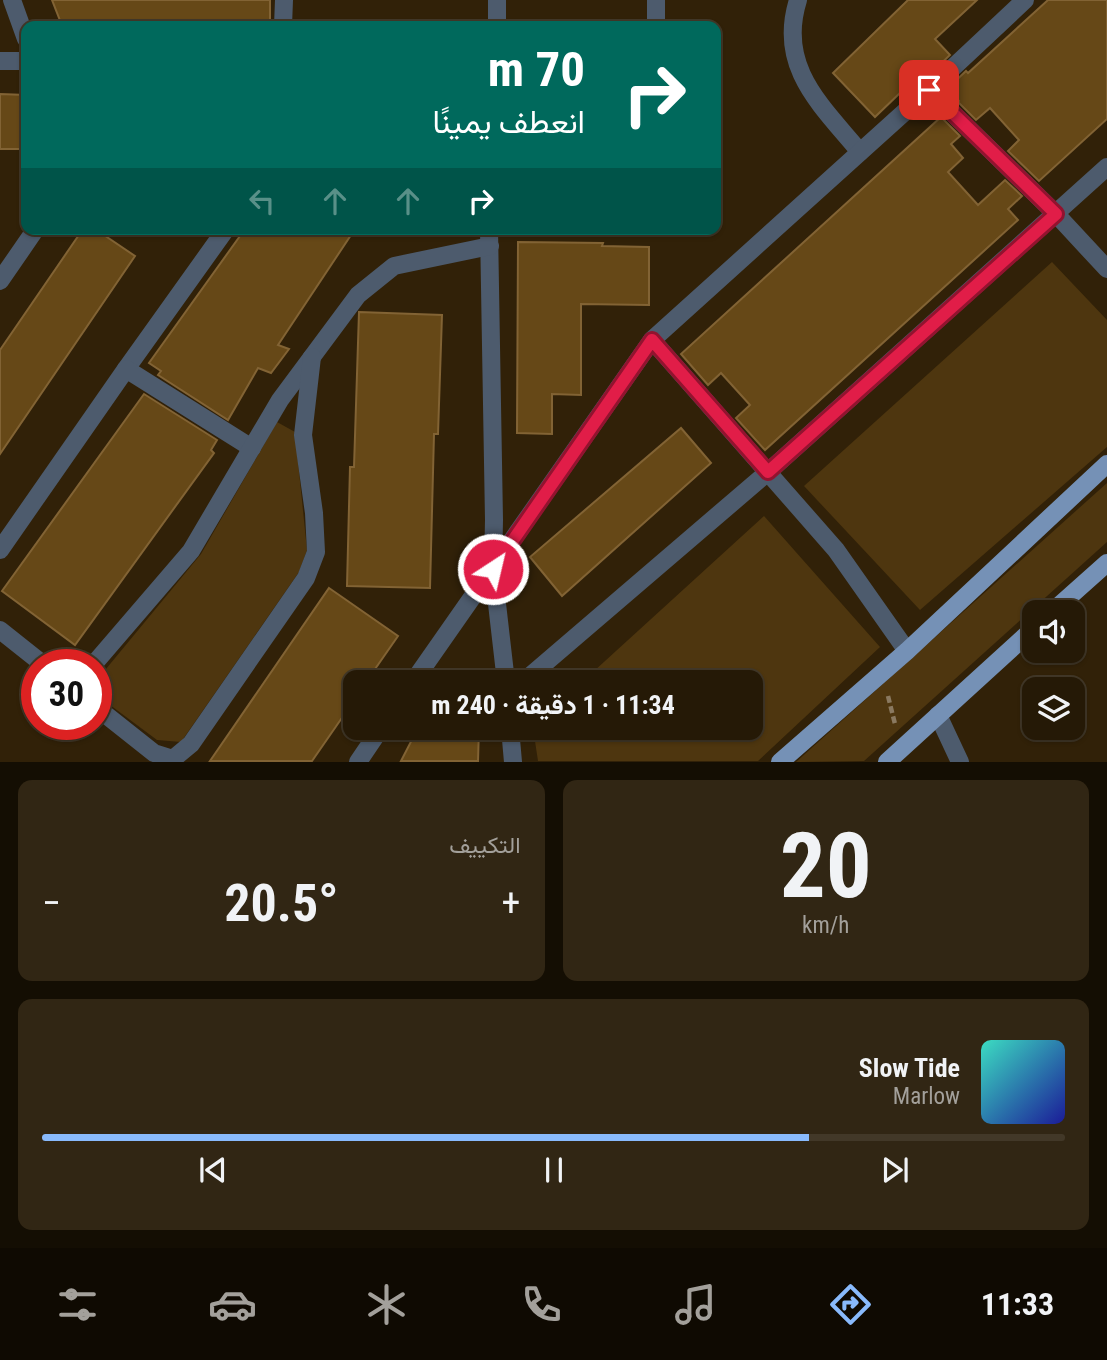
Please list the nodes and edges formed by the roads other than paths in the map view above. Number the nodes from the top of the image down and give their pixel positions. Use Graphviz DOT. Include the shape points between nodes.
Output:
graph roads {
  1 [pos="12,0"];
  2 [pos="284,0"];
  3 [pos="497,0"];
  4 [pos="656,0"];
  5 [pos="798,0"];
  6 [pos="1025,0"];
  7 [pos="283,21"];
  8 [pos="497,21"];
  9 [pos="656,21"];
  10 [pos="21,25"];
  11 [pos="0,61"];
  12 [pos="21,61"];
  13 [pos="929,90"];
  14 [pos="860,152"];
  15 [pos="1107,167"];
  16 [pos="1056,214"];
  17 [pos="32,235"];
  18 [pos="222,235"];
  19 [pos="490,238"];
  20 [pos="1107,269"];
  21 [pos="0,281"];
  22 [pos="652,340"];
  23 [pos="312,357"];
  24 [pos="126,369"];
  25 [pos="252,447"];
  26 [pos="1107,464"];
  27 [pos="768,472"];
  28 [pos="0,550"];
  29 [pos="1107,563"];
  30 [pos="493,569"];
  31 [pos="1065,600"];
  32 [pos="0,630"];
  33 [pos="1022,639"];
  34 [pos="24,649"];
  35 [pos="107,649"];
  36 [pos="907,651"];
  37 [pos="421,670"];
  38 [pos="505,670"];
  39 [pos="537,670"];
  40 [pos="938,715"];
  41 [pos="112,720"];
  42 [pos="373,740"];
  43 [pos="511,740"];
  44 [pos="174,760"];
  45 [pos="358,761"];
  46 [pos="513,761"];
  47 [pos="780,761"];
  48 [pos="887,761"];
  49 [pos="960,761"];
  1 -- 10 [label="street"];
  2 -- 7 [label="street"];
  3 -- 8 [label="street"];
  4 -- 9 [label="street"];
  5 -- 14 [label="street" via="793,41 802,78"];
  6 -- 13 [label="street"];
  11 -- 12 [label="street"];
  13 -- 14 [label="street"];
  13 -- 16 [label="street"];
  14 -- 22 [label="street"];
  15 -- 16 [label="street"];
  16 -- 20 [label="street"];
  16 -- 27 [label="street"];
  17 -- 21 [label="street"];
  18 -- 24 [label="street"];
  19 -- 23 [label="street" via="394,266 358,295"];
  19 -- 30 [label="street"];
  22 -- 27 [label="street"];
  22 -- 30 [label="street"];
  23 -- 25 [label="street"];
  23 -- 44 [label="street" via="303,435 316,552 306,578 191,744"];
  24 -- 25 [label="street"];
  24 -- 28 [label="street"];
  25 -- 35 [label="street" via="191,551"];
  26 -- 36 [label="main road"];
  27 -- 36 [label="street" via="836,550"];
  27 -- 39 [label="street"];
  29 -- 31 [label="main road"];
  30 -- 37 [label="street"];
  30 -- 38 [label="street"];
  32 -- 34 [label="street"];
  33 -- 40 [label="main road"];
  36 -- 47 [label="main road"];
  40 -- 48 [label="main road"];
  40 -- 49 [label="street"];
  41 -- 44 [label="street" via="154,753"];
  42 -- 45 [label="street"];
  43 -- 46 [label="street"];
}
